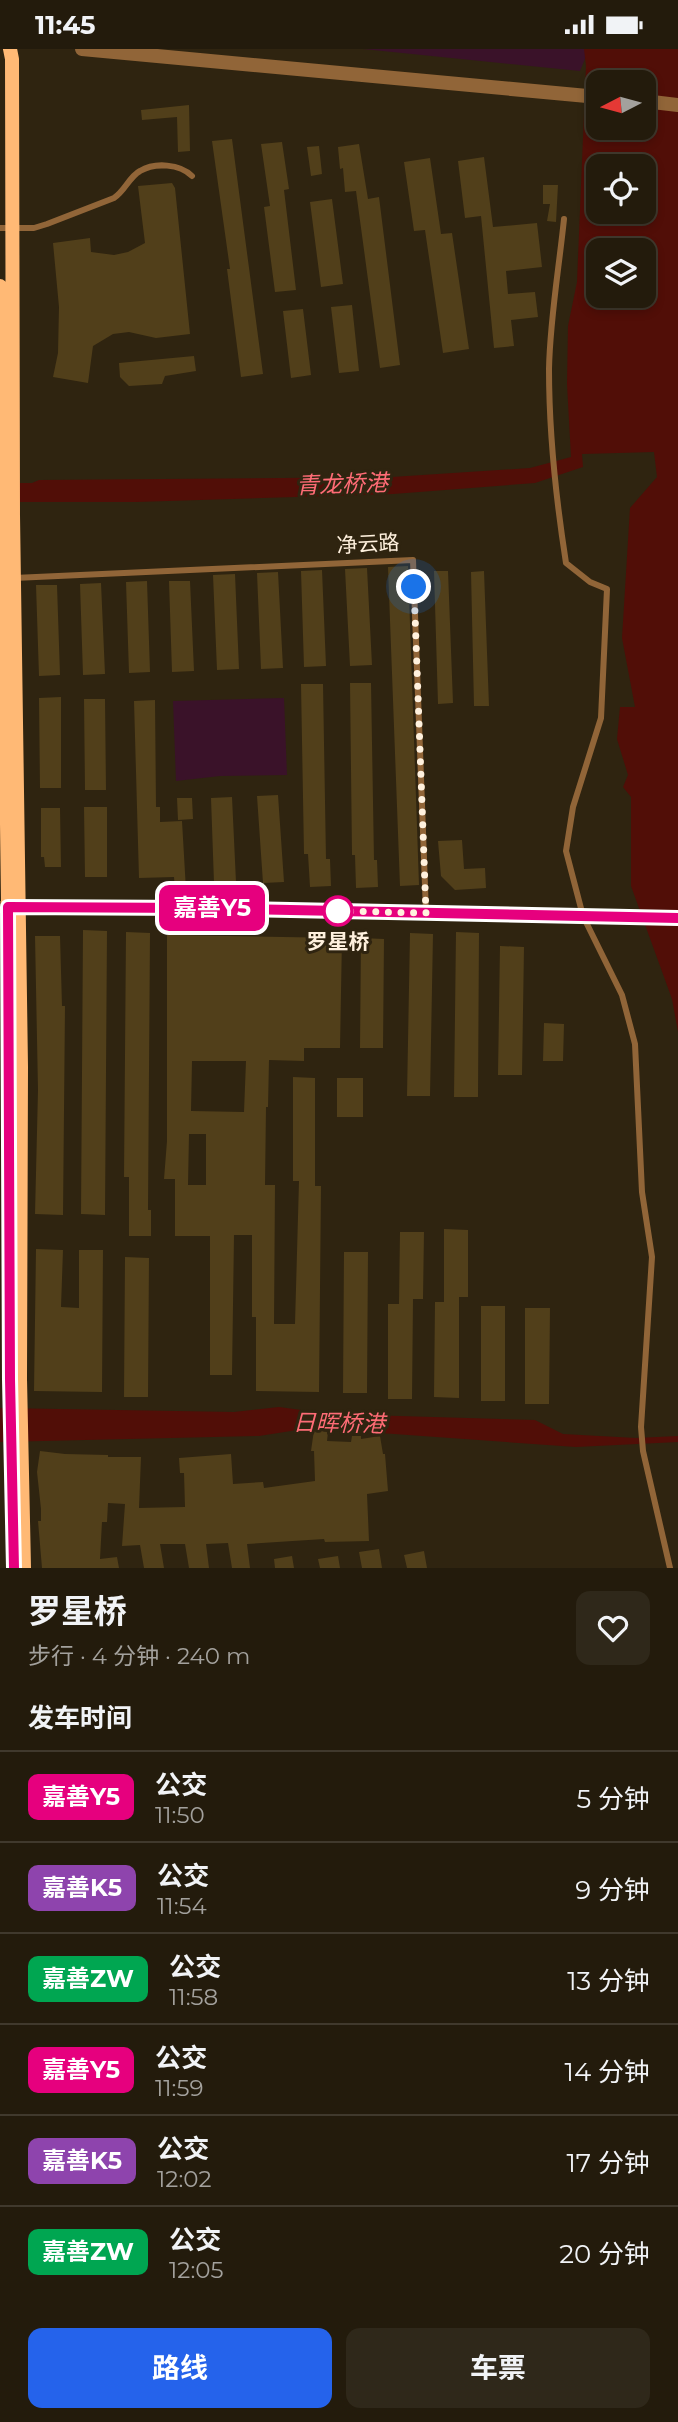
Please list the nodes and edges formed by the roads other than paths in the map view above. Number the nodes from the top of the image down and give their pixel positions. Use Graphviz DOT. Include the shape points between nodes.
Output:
graph roads {
  1 [pos="4,49"];
  2 [pos="10,49"];
  3 [pos="82,49"];
  4 [pos="0,56"];
  5 [pos="586,96"];
  6 [pos="656,102"];
  7 [pos="678,105"];
  8 [pos="192,176"];
  9 [pos="564,219"];
  10 [pos="5,227"];
  11 [pos="0,286"];
  12 [pos="7,466"];
  13 [pos="7,515"];
  14 [pos="14,578"];
  15 [pos="8,907"];
  16 [pos="426,913"];
  17 [pos="583,916"];
  18 [pos="678,918"];
  19 [pos="17,1471"];
  20 [pos="14,1568"];
  21 [pos="24,1568"];
  22 [pos="670,1568"];
  1 -- 4 [label="main road"];
  2 -- 10 [label="main road"];
  3 -- 5 [label="street"];
  6 -- 7 [label="street"];
  8 -- 10 [label="lane" via="174,166 141,170 114,198 47,224"];
  9 -- 17 [label="lane" via="550,367 551,446 566,563 607,589 601,718 573,807 566,851"];
  10 -- 12 [label="main road"];
  11 -- 12 [label="main road"];
  12 -- 13 [label="main road"];
  13 -- 14 [label="main road"];
  13 -- 15 [label="main road"];
  14 -- 15 [label="main road"];
  14 -- 16 [label="lane, 净云路" via="413,560"];
  15 -- 16 [label="street"];
  15 -- 19 [label="main road"];
  16 -- 17 [label="street"];
  17 -- 18 [label="street"];
  17 -- 22 [label="lane" via="622,995 635,1044 642,1192 652,1257 641,1427"];
  19 -- 20 [label="main road"];
  19 -- 21 [label="main road"];
}
